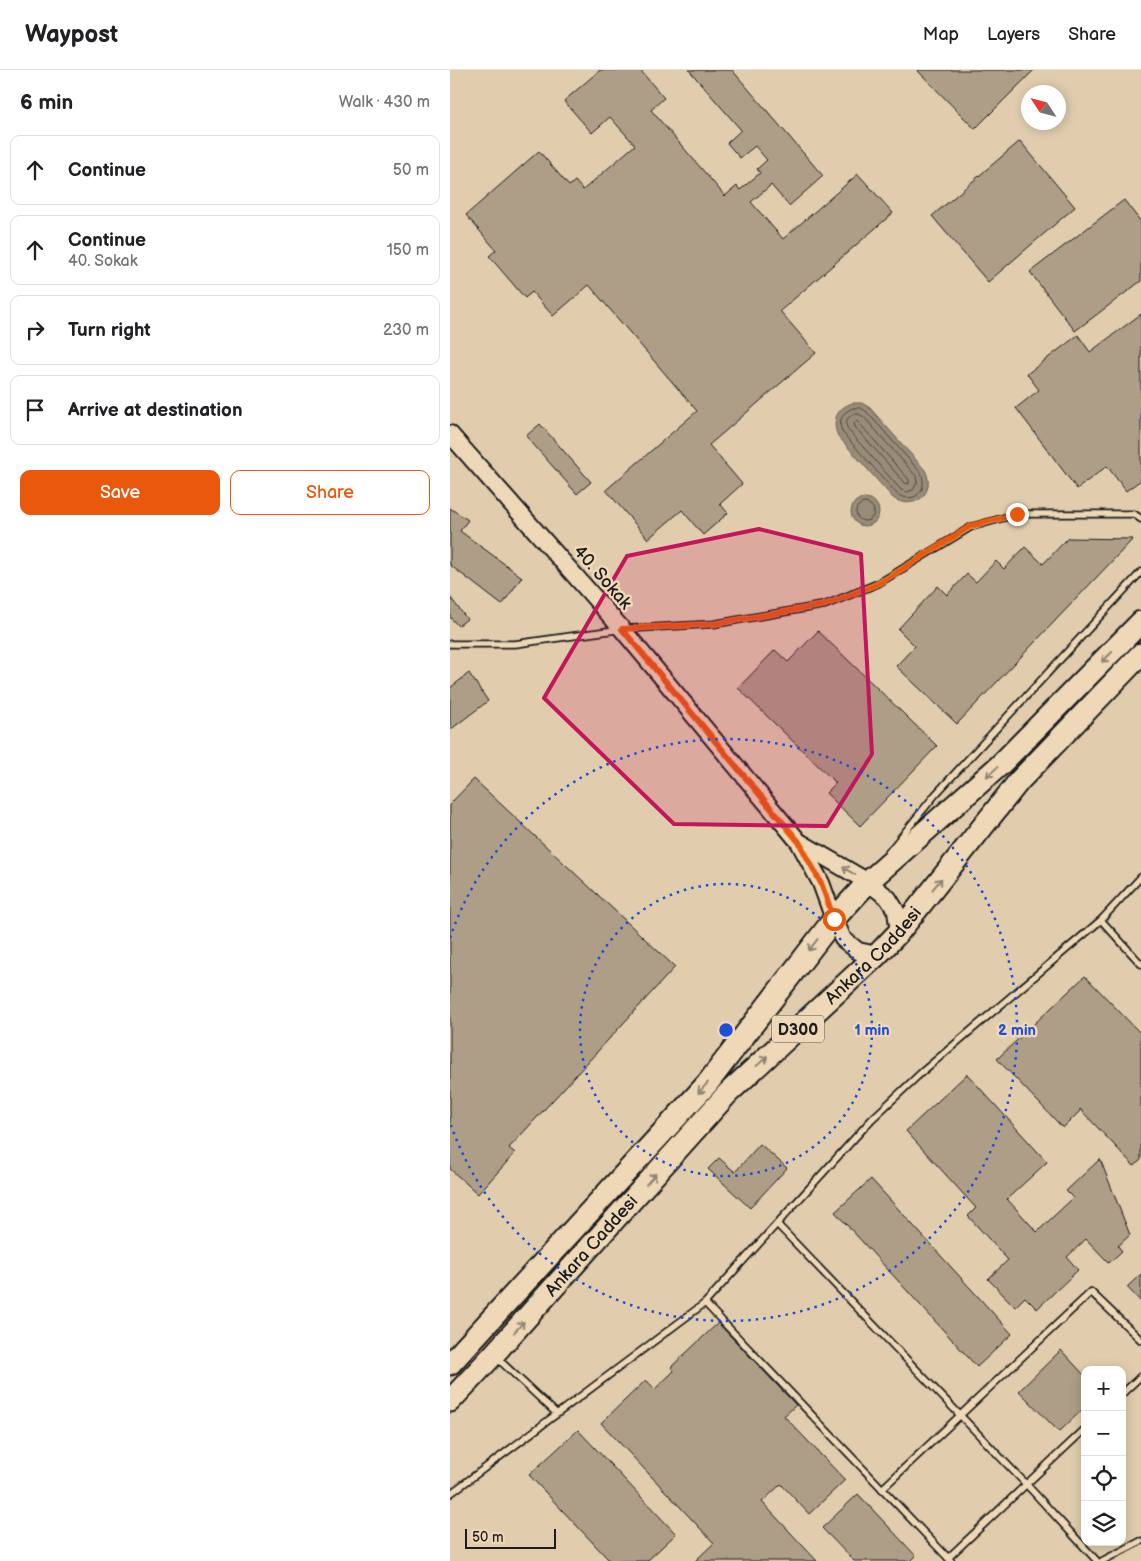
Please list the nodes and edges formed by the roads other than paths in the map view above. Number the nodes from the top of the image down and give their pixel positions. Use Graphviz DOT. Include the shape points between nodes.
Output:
graph roads {
  1 [pos="450,434"];
  2 [pos="1141,519"];
  3 [pos="1141,572"];
  4 [pos="1141,622"];
  5 [pos="622,629"];
  6 [pos="450,644"];
  7 [pos="1141,654"];
  8 [pos="799,842"];
  9 [pos="1141,877"];
  10 [pos="868,882"];
  11 [pos="834,919"];
  12 [pos="1101,920"];
  13 [pos="899,932"];
  14 [pos="877,956"];
  15 [pos="1141,964"];
  16 [pos="777,1224"];
  17 [pos="705,1303"];
  18 [pos="1141,1340"];
  19 [pos="494,1354"];
  20 [pos="450,1364"];
  21 [pos="1141,1376"];
  22 [pos="1126,1390"];
  23 [pos="450,1400"];
  24 [pos="556,1413"];
  25 [pos="960,1416"];
  26 [pos="1081,1433"];
  27 [pos="1026,1484"];
  28 [pos="882,1489"];
  29 [pos="450,1494"];
  30 [pos="1141,1541"];
  31 [pos="949,1559"];
  32 [pos="1097,1561"];
  33 [pos="1102,1561"];
  1 -- 5 [label="street, 40. Sokak"];
  2 -- 5 [label="lane" via="1134,514 1017,514 971,526 880,583 825,605 714,624"];
  3 -- 10 [label="lane" via="935,795 891,848"];
  4 -- 10 [label="highway, Ankara Caddesi / D300, one-way" via="1000,765"];
  5 -- 6 [label="lane" via="515,644"];
  5 -- 8 [label="street, 40. Sokak"];
  13 -- 7 [label="highway, Ankara Caddesi / D300, one-way" via="1019,781"];
  10 -- 8 [label="street, one-way"];
  8 -- 11 [label="street" via="821,883"];
  9 -- 12 [label="lane"];
  10 -- 11 [label="highway, Ankara Caddesi / D300"];
  10 -- 13 [label="street" via="888,898 896,911"];
  11 -- 14 [label="street" via="843,939 858,951"];
  11 -- 20 [label="highway, Ankara Caddesi / D300, one-way" via="707,1084"];
  12 -- 15 [label="lane"];
  12 -- 16 [label="lane" via="915,1078"];
  13 -- 14 [label="highway, Ankara Caddesi / D300"];
  19 -- 14 [label="highway, Ankara Caddesi / D300, one-way" via="728,1093"];
  16 -- 17 [label="lane"];
  16 -- 25 [label="lane"];
  17 -- 24 [label="lane"];
  17 -- 28 [label="lane"];
  18 -- 25 [label="lane" via="1091,1292"];
  19 -- 23 [label="highway, Ankara Caddesi / D300"];
  19 -- 24 [label="lane"];
  21 -- 22 [label="lane"];
  24 -- 29 [label="lane"];
  25 -- 27 [label="lane"];
  25 -- 28 [label="lane"];
  26 -- 27 [label="lane"];
  27 -- 31 [label="lane"];
  27 -- 32 [label="lane"];
  28 -- 31 [label="lane"];
  30 -- 33 [label="lane"];
}
